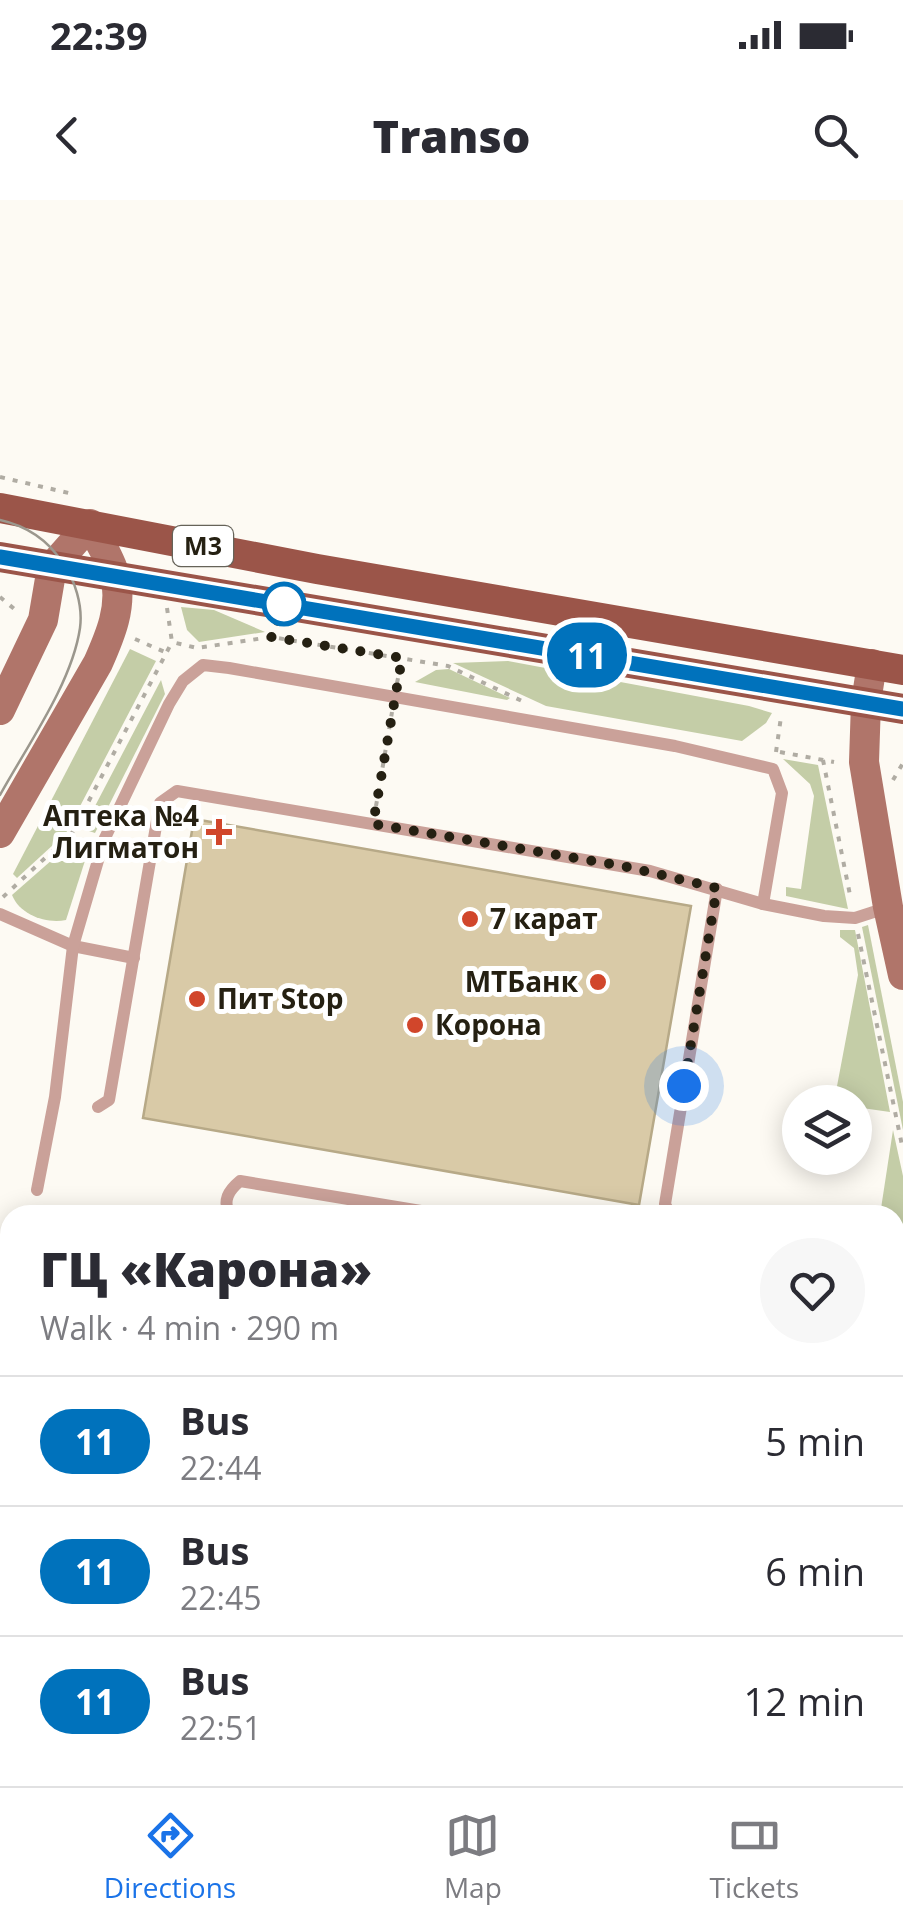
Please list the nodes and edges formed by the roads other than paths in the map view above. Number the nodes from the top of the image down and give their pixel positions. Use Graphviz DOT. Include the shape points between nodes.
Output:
graph roads {
  1 [pos="0,508"];
  2 [pos="90,524"];
  3 [pos="0,557"];
  4 [pos="52,567"];
  5 [pos="115,576"];
  6 [pos="872,664"];
  7 [pos="903,670"];
  8 [pos="866,702"];
  9 [pos="903,709"];
  10 [pos="0,710"];
  11 [pos="0,833"];
  12 [pos="717,888"];
  13 [pos="764,904"];
  14 [pos="888,907"];
  15 [pos="0,914"];
  16 [pos="73,946"];
  17 [pos="134,958"];
  18 [pos="903,975"];
  19 [pos="98,1107"];
  20 [pos="37,1190"];
  21 [pos="227,1205"];
  22 [pos="385,1205"];
  23 [pos="665,1205"];
  1 -- 2 [label="main road, М3"];
  2 -- 4 [label="main road"];
  2 -- 5 [label="main road"];
  2 -- 6 [label="main road, М3"];
  3 -- 4 [label="main road, М3"];
  4 -- 5 [label="main road, М3"];
  4 -- 10 [label="main road" via="42,620"];
  5 -- 8 [label="main road, М3"];
  5 -- 11 [label="main road" via="117,610 104,648"];
  6 -- 7 [label="main road, М3"];
  6 -- 8 [label="main road"];
  8 -- 9 [label="main road, М3"];
  8 -- 14 [label="main road" via="864,762"];
  12 -- 13 [label="lane"];
  12 -- 17 [label="lane" via="177,791 160,804"];
  12 -- 23 [label="lane"];
  13 -- 14 [label="lane" via="855,918"];
  13 -- 16 [label="lane" via="782,793 773,769 675,746 203,666 169,704 104,840"];
  14 -- 18 [label="main road"];
  15 -- 16 [label="lane"];
  16 -- 17 [label="lane"];
  16 -- 20 [label="lane"];
  17 -- 19 [label="lane" via="110,1100"];
  21 -- 22 [label="lane" via="230,1188 240,1181"];
}
